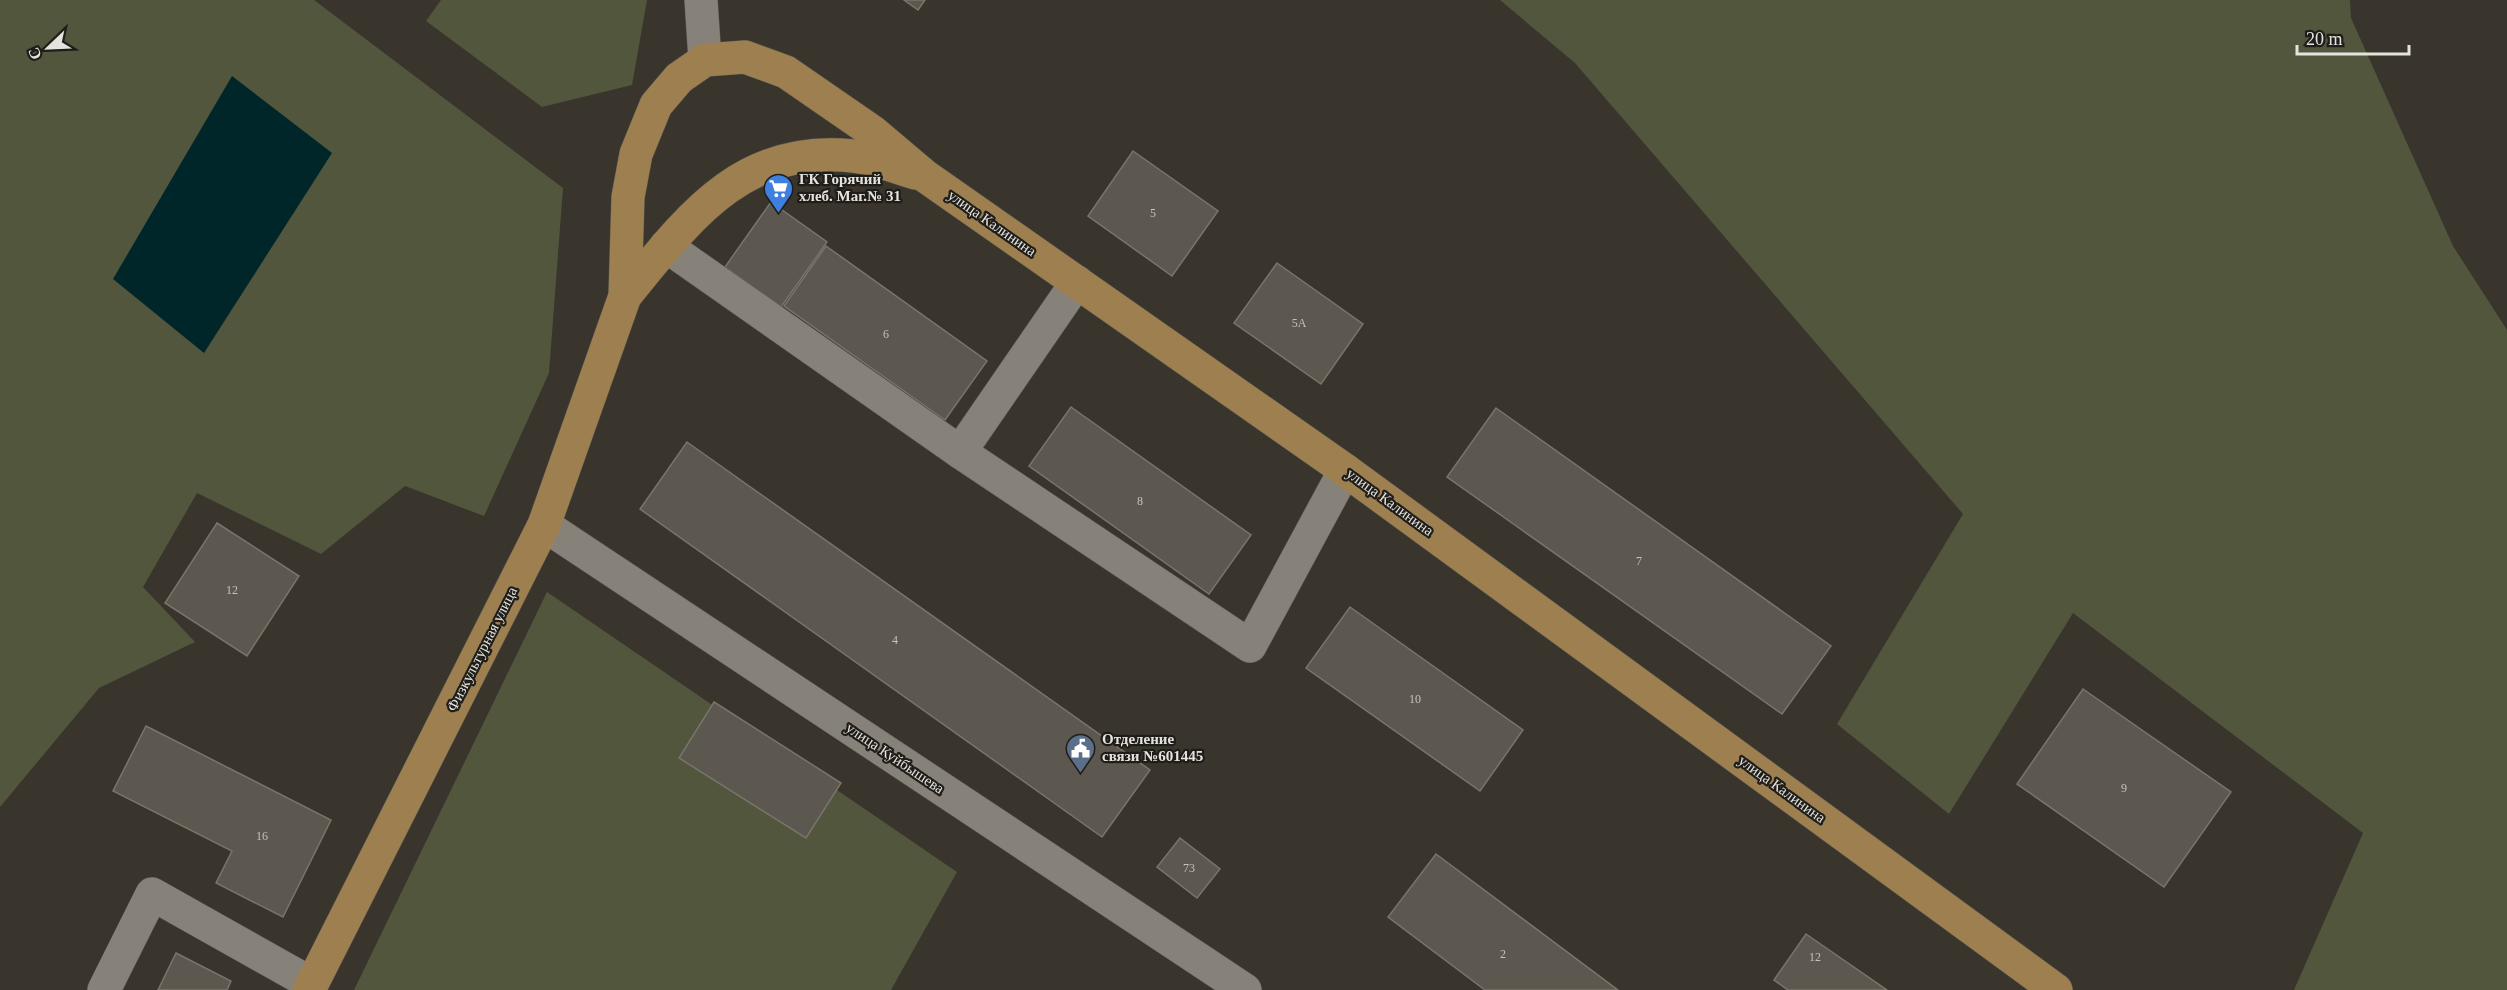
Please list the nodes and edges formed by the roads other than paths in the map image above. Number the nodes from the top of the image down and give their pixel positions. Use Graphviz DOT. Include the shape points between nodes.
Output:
graph roads {
  1 [pos="701,0"];
  2 [pos="705,60"];
  3 [pos="817,94"];
  4 [pos="805,156"];
  5 [pos="925,176"];
  6 [pos="628,197"];
  7 [pos="666,246"];
  8 [pos="1077,282"];
  9 [pos="625,296"];
  10 [pos="960,452"];
  11 [pos="1346,470"];
  12 [pos="544,525"];
  13 [pos="311,987"];
  14 [pos="104,990"];
  15 [pos="1245,990"];
  16 [pos="2056,990"];
  1 -- 2 [label="street"];
  2 -- 3 [label="main road, улица Калинина" via="745,57 786,72"];
  2 -- 6 [label="main road, Физкультурная улица" via="678,78 656,105 636,154"];
  3 -- 4 [label="main road" via="825,122 820,142"];
  3 -- 5 [label="main road, улица Калинина" via="873,132"];
  4 -- 5 [label="main road, Физкультурная улица" via="854,156"];
  4 -- 7 [label="main road, Физкультурная улица" via="759,168 717,193"];
  5 -- 8 [label="main road, улица Калинина"];
  6 -- 7 [label="main road" via="642,222"];
  6 -- 9 [label="main road, Физкультурная улица"];
  7 -- 9 [label="main road, Физкультурная улица"];
  7 -- 10 [label="street"];
  8 -- 10 [label="street"];
  8 -- 11 [label="main road, улица Калинина"];
  9 -- 12 [label="main road, Физкультурная улица"];
  10 -- 11 [label="street" via="1250,646"];
  11 -- 16 [label="main road, улица Калинина"];
  12 -- 13 [label="main road, Физкультурная улица"];
  12 -- 15 [label="street, улица Куйбышева"];
  13 -- 14 [label="street" via="152,894"];
}
